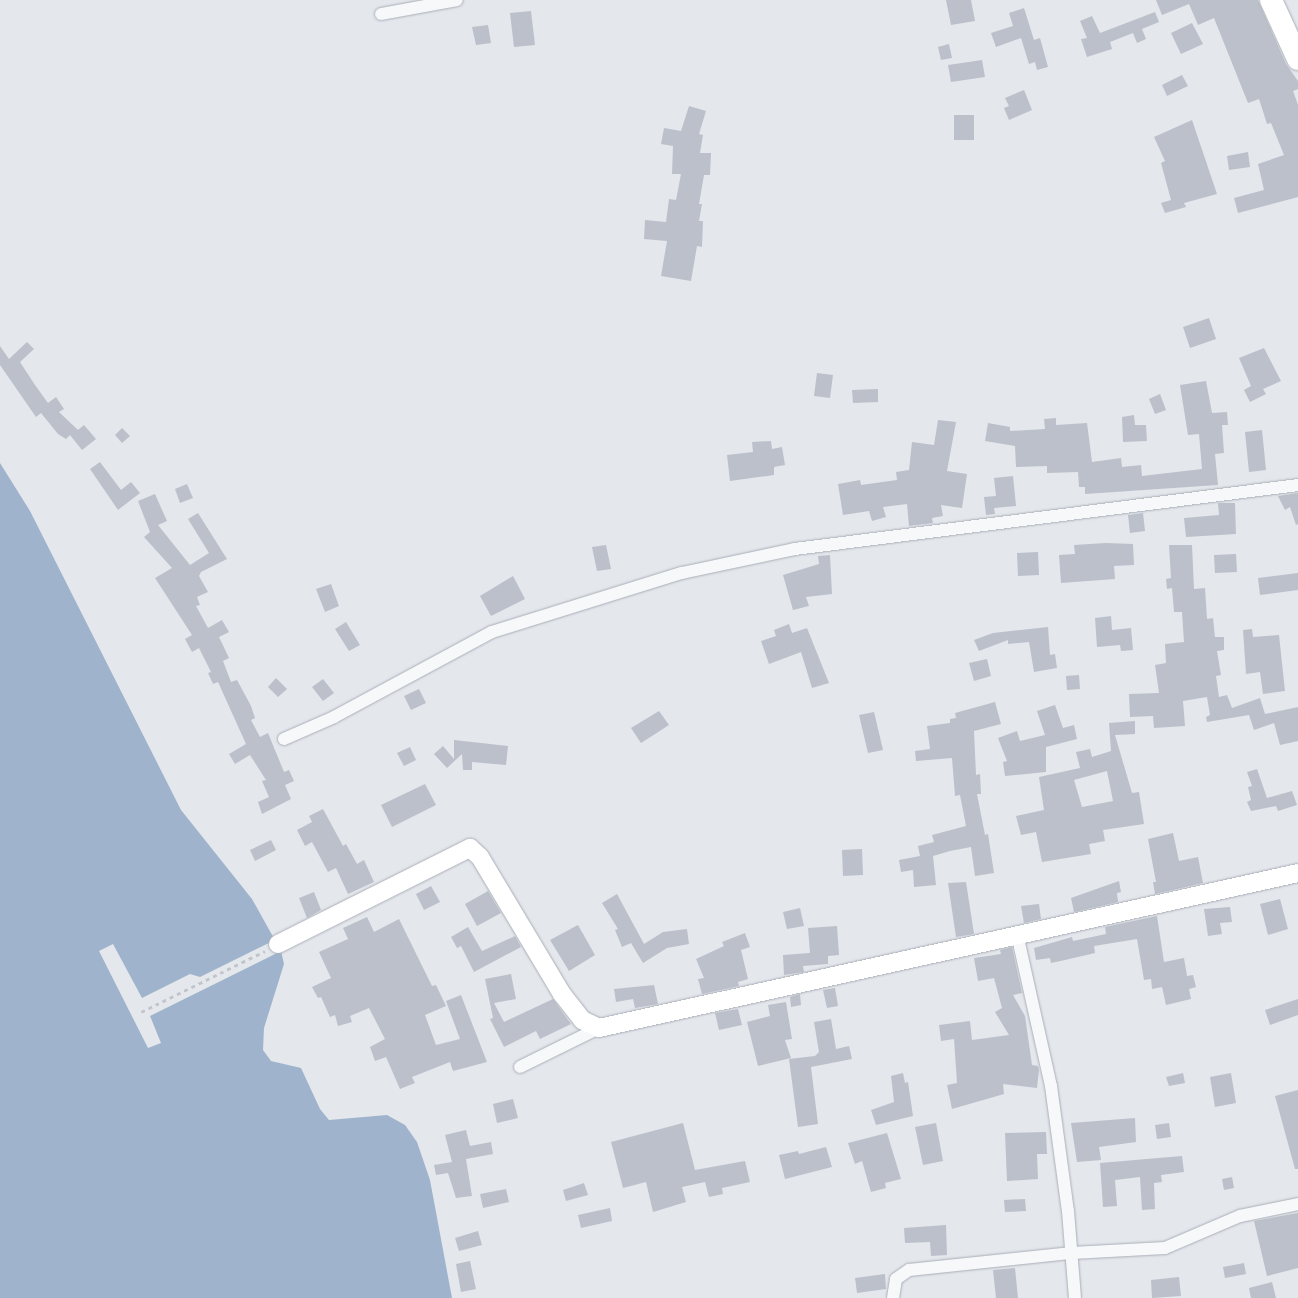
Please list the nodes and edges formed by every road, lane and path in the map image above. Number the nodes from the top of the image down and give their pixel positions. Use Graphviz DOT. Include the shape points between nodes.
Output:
graph roads {
  1 [pos="458,0"];
  2 [pos="1271,0"];
  3 [pos="381,14"];
  4 [pos="1298,59"];
  5 [pos="1298,485"];
  6 [pos="284,739"];
  7 [pos="1298,873"];
  8 [pos="1017,934"];
  9 [pos="278,944"];
  10 [pos="141,1012"];
  11 [pos="599,1028"];
  12 [pos="520,1067"];
  13 [pos="1298,1204"];
  14 [pos="1072,1253"];
  15 [pos="893,1298"];
  16 [pos="1075,1298"];
  1 -- 3 [label="street"];
  2 -- 4 [label="highway"];
  5 -- 6 [label="street" via="795,549 682,573 492,632 334,718"];
  7 -- 8 [label="street"];
  8 -- 11 [label="street"];
  8 -- 14 [label="street" via="1051,1086"];
  9 -- 10 [label="path"];
  9 -- 11 [label="street" via="470,848 480,857 562,994 582,1020"];
  11 -- 12 [label="street"];
  13 -- 14 [label="street" via="1240,1216 1165,1248"];
  14 -- 15 [label="street" via="909,1270 896,1279"];
  14 -- 16 [label="street"];
}
